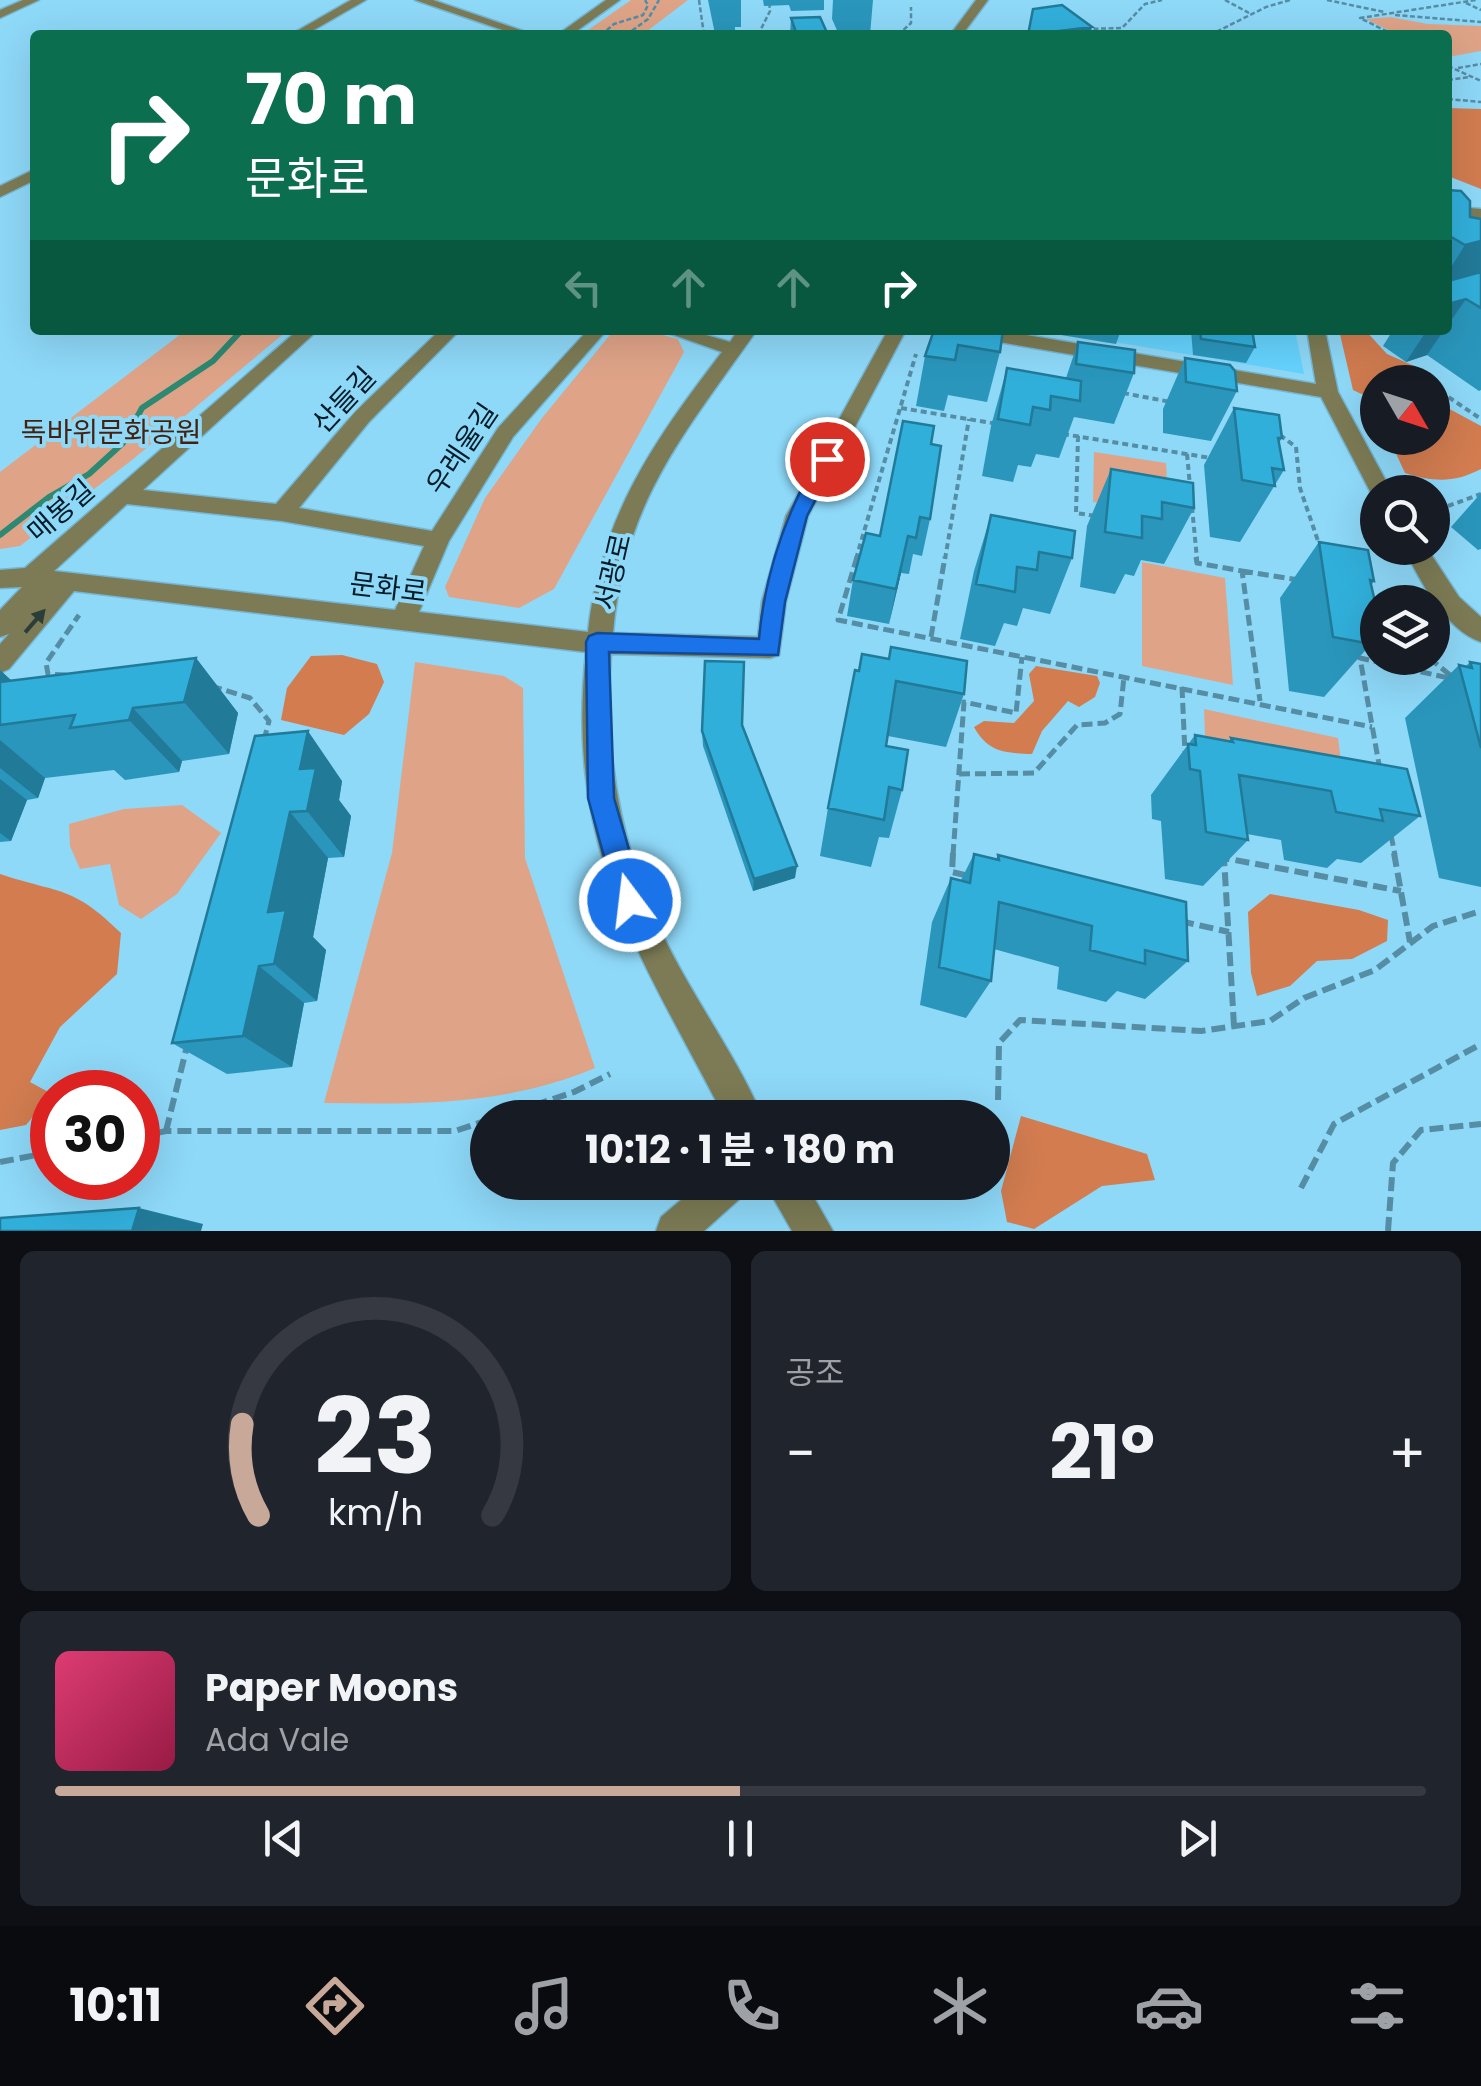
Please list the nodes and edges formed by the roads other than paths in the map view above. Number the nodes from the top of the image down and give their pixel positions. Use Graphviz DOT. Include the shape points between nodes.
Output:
graph roads {
  1 [pos="33,0"];
  2 [pos="360,0"];
  3 [pos="421,0"];
  4 [pos="614,0"];
  5 [pos="982,0"];
  6 [pos="0,14"];
  7 [pos="305,30"];
  8 [pos="514,30"];
  9 [pos="570,30"];
  10 [pos="960,30"];
  11 [pos="30,177"];
  12 [pos="0,192"];
  13 [pos="1452,211"];
  14 [pos="1481,214"];
  15 [pos="302,335"];
  16 [pos="445,335"];
  17 [pos="594,335"];
  18 [pos="705,335"];
  19 [pos="993,335"];
  20 [pos="1317,335"];
  21 [pos="892,339"];
  22 [pos="741,340"];
  23 [pos="1328,392"];
  24 [pos="1372,475"];
  25 [pos="122,496"];
  26 [pos="282,512"];
  27 [pos="438,540"];
  28 [pos="1426,565"];
  29 [pos="0,579"];
  30 [pos="48,579"];
  31 [pos="403,620"];
  32 [pos="0,627"];
  33 [pos="1481,632"];
  34 [pos="597,642"];
  35 [pos="0,662"];
  36 [pos="735,1100"];
  37 [pos="710,1200"];
  38 [pos="794,1200"];
  39 [pos="675,1231"];
  40 [pos="814,1231"];
  1 -- 6 [label="street"];
  2 -- 7 [label="street"];
  3 -- 8 [label="street"];
  4 -- 9 [label="street"];
  5 -- 10 [label="street"];
  11 -- 12 [label="street"];
  13 -- 14 [label="street"];
  15 -- 25 [label="street, 매봉길"];
  16 -- 26 [label="street, 산들길" via="362,417"];
  17 -- 27 [label="street, 우레울길" via="506,433"];
  18 -- 22 [label="street"];
  19 -- 23 [label="street"];
  20 -- 23 [label="street"];
  21 -- 34 [label="street, 문화로" via="797,516 774,602 770,648"];
  22 -- 34 [label="street, 서광로" via="659,454 622,528"];
  23 -- 24 [label="street"];
  25 -- 26 [label="street"];
  25 -- 30 [label="street, 매봉길"];
  26 -- 27 [label="street"];
  27 -- 31 [label="street, 우레울길"];
  28 -- 33 [label="street" via="1450,604"];
  29 -- 30 [label="street, 문화로"];
  30 -- 31 [label="street, 문화로"];
  30 -- 32 [label="street"];
  35 -- 30 [label="street, one-way"];
  31 -- 34 [label="street, 문화로"];
  34 -- 36 [label="street, 서광로" via="601,798 630,901"];
  37 -- 39 [label="street"];
  38 -- 40 [label="street"];
}
